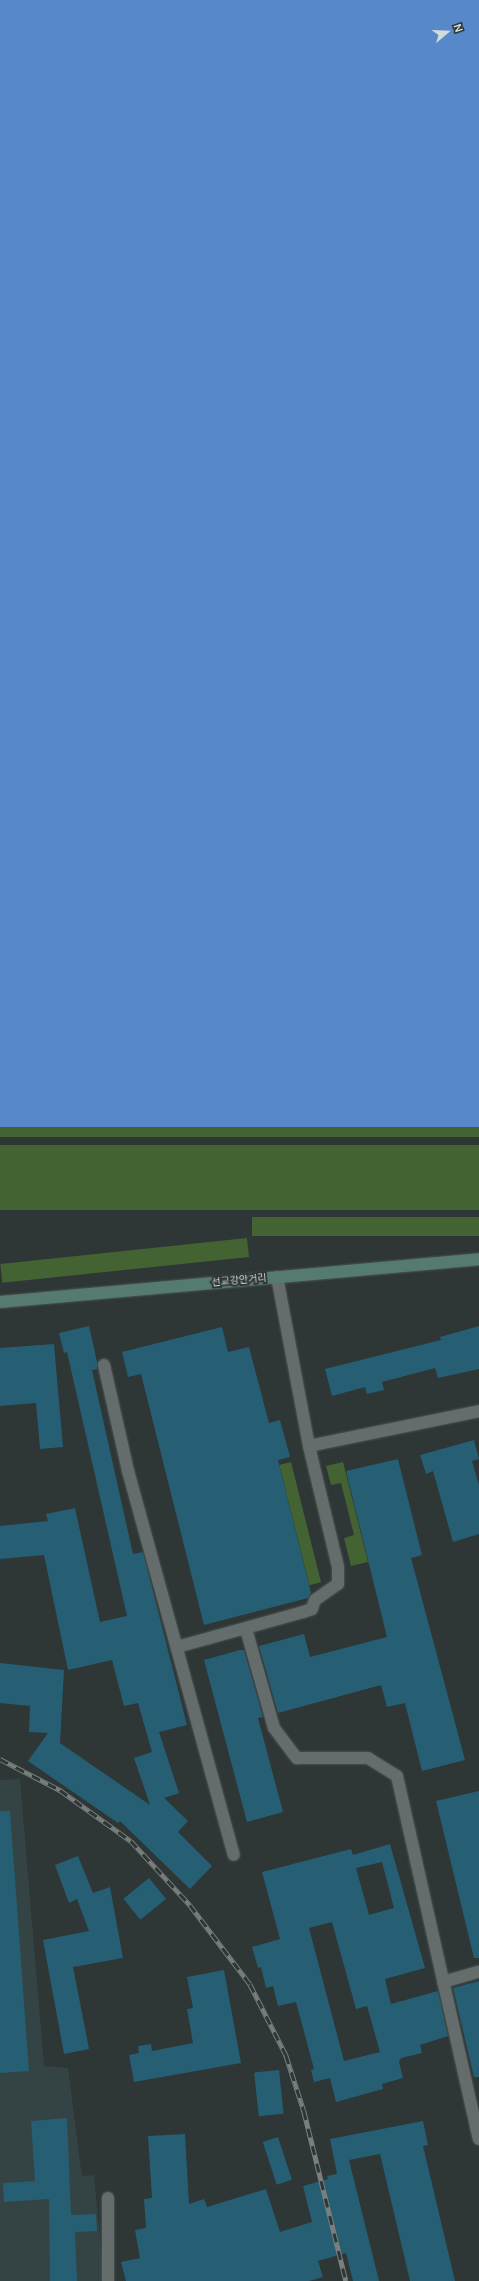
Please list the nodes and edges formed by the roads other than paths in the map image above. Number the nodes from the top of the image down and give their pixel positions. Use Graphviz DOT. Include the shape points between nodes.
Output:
graph roads {
  1 [pos="479,1259"];
  2 [pos="277,1277"];
  3 [pos="0,1302"];
  4 [pos="104,1364"];
  5 [pos="479,1411"];
  6 [pos="309,1446"];
  7 [pos="246,1629"];
  8 [pos="177,1647"];
  9 [pos="234,1855"];
  10 [pos="479,1972"];
  11 [pos="443,1982"];
  12 [pos="479,2139"];
  13 [pos="108,2198"];
  14 [pos="108,2281"];
  1 -- 2 [label="main road, 선교강안거리"];
  2 -- 3 [label="main road, 선교강안거리"];
  2 -- 6 [label="street"];
  4 -- 8 [label="street" via="128,1471"];
  5 -- 6 [label="street"];
  6 -- 7 [label="street" via="338,1567 338,1584 315,1600 312,1609"];
  7 -- 8 [label="street"];
  7 -- 11 [label="street" via="274,1728 297,1758 368,1758 398,1776"];
  8 -- 9 [label="street"];
  10 -- 11 [label="street"];
  11 -- 12 [label="street"];
  13 -- 14 [label="street"];
}
